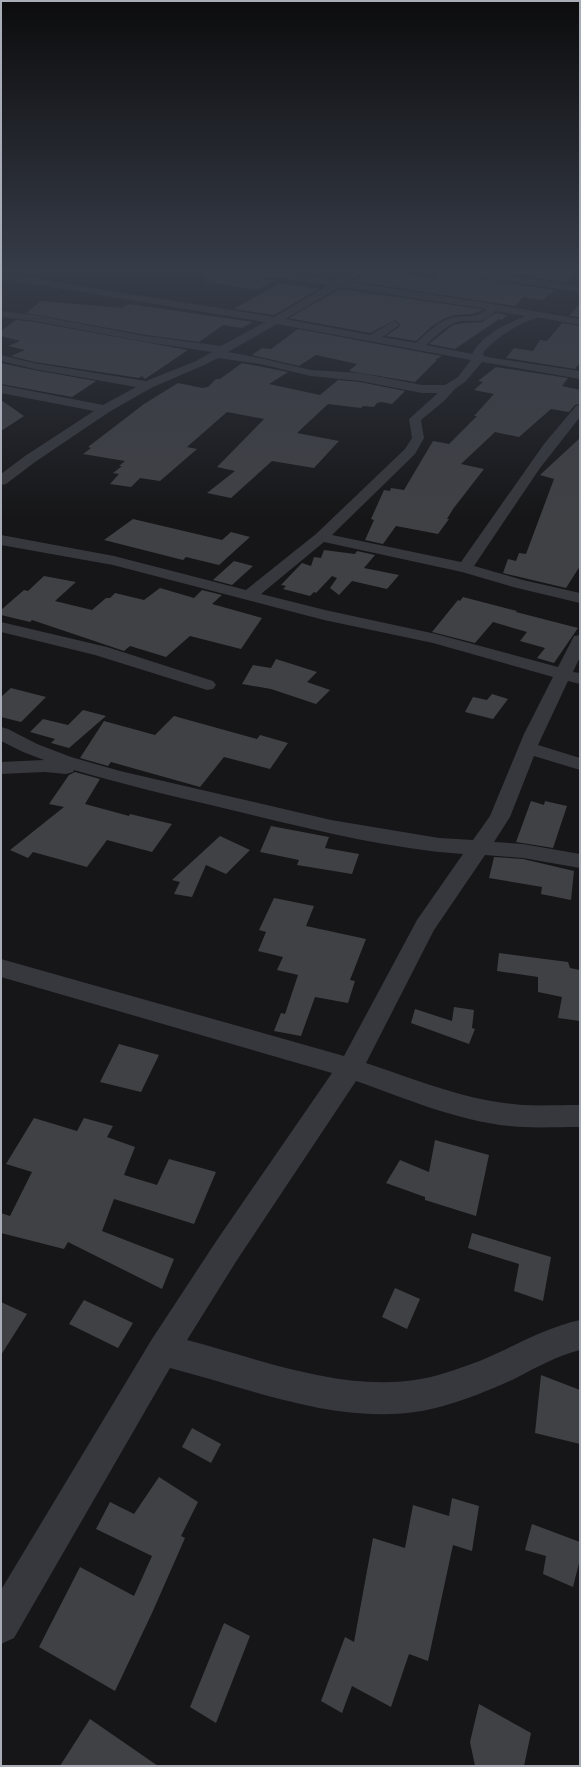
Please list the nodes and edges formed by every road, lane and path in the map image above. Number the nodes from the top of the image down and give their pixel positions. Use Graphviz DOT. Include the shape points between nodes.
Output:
graph roads {
  1 [pos="215,354"];
  2 [pos="232,354"];
  3 [pos="459,354"];
  4 [pos="477,354"];
  5 [pos="1,358"];
  6 [pos="479,358"];
  7 [pos="580,375"];
  8 [pos="147,385"];
  9 [pos="1,389"];
  10 [pos="446,389"];
  11 [pos="105,409"];
  12 [pos="580,409"];
  13 [pos="1,481"];
  14 [pos="321,538"];
  15 [pos="1,540"];
  16 [pos="465,568"];
  17 [pos="249,596"];
  18 [pos="580,598"];
  19 [pos="1,627"];
  20 [pos="580,640"];
  21 [pos="571,677"];
  22 [pos="207,685"];
  23 [pos="1,733"];
  24 [pos="527,748"];
  25 [pos="580,764"];
  26 [pos="1,768"];
  27 [pos="97,770"];
  28 [pos="479,847"];
  29 [pos="580,862"];
  30 [pos="1,968"];
  31 [pos="350,1068"];
  32 [pos="580,1116"];
  33 [pos="580,1335"];
  34 [pos="163,1350"];
  35 [pos="1,1626"];
  1 -- 8 [label="street" via="181,372"];
  2 -- 10 [label="street" via="311,373 360,377 422,389"];
  3 -- 6 [label="street"];
  4 -- 6 [label="street"];
  5 -- 8 [label="street"];
  6 -- 7 [label="street"];
  6 -- 10 [label="street" via="462,379"];
  8 -- 11 [label="street"];
  9 -- 11 [label="street"];
  10 -- 14 [label="street" via="440,398 414,419 418,438 410,451"];
  11 -- 13 [label="street" via="35,455"];
  12 -- 16 [label="street" via="534,467 503,516"];
  14 -- 16 [label="street"];
  14 -- 17 [label="street"];
  15 -- 17 [label="street" via="114,561"];
  16 -- 18 [label="street"];
  17 -- 21 [label="street" via="436,640"];
  19 -- 22 [label="street" via="101,651"];
  20 -- 21 [label="street"];
  21 -- 24 [label="street"];
  23 -- 27 [label="street" via="30,748"];
  24 -- 25 [label="street"];
  24 -- 28 [label="street" via="500,817"];
  26 -- 27 [label="street" via="45,766"];
  27 -- 28 [label="street" via="331,827 439,845"];
  28 -- 29 [label="street" via="523,851"];
  28 -- 31 [label="street" via="425,926"];
  30 -- 31 [label="street"];
  31 -- 32 [label="street" via="450,1103 492,1112 522,1116"];
  31 -- 34 [label="street"];
  33 -- 34 [label="street" via="541,1348 496,1370 442,1390 404,1399 354,1397 307,1389"];
  34 -- 35 [label="street"];
}
